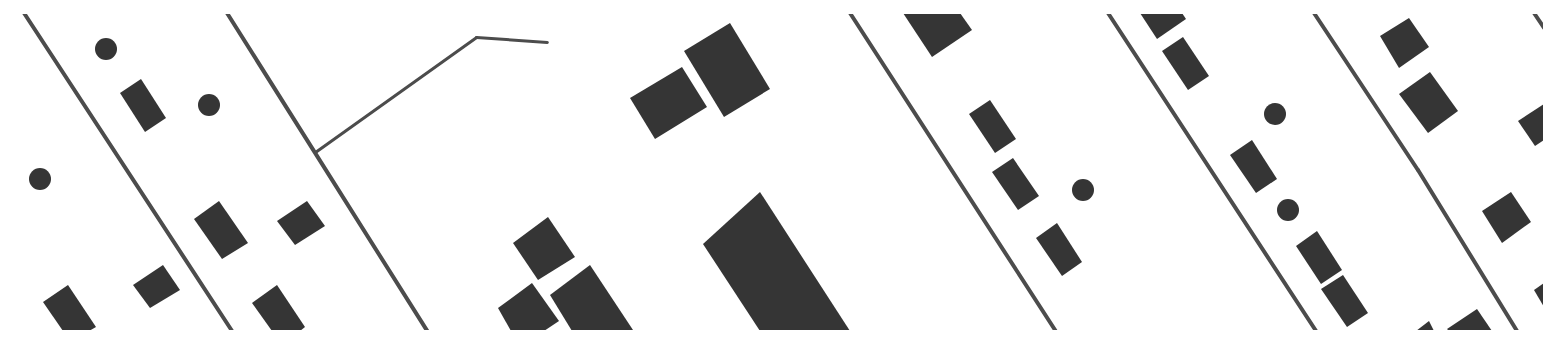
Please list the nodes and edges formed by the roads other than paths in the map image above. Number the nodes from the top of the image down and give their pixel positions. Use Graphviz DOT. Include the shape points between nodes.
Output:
graph roads {
  1 [pos="24,13"];
  2 [pos="227,13"];
  3 [pos="850,13"];
  4 [pos="1108,13"];
  5 [pos="1314,13"];
  6 [pos="1534,13"];
  7 [pos="1544,28"];
  8 [pos="547,42"];
  9 [pos="315,152"];
  10 [pos="232,331"];
  11 [pos="427,331"];
  12 [pos="1056,331"];
  13 [pos="1316,331"];
  14 [pos="1518,331"];
  1 -- 10 [label="street"];
  2 -- 9 [label="street"];
  3 -- 12 [label="street"];
  4 -- 13 [label="street"];
  5 -- 14 [label="street" via="1418,170"];
  6 -- 7 [label="street"];
  8 -- 9 [label="lane" via="476,37"];
  9 -- 11 [label="street"];
}
